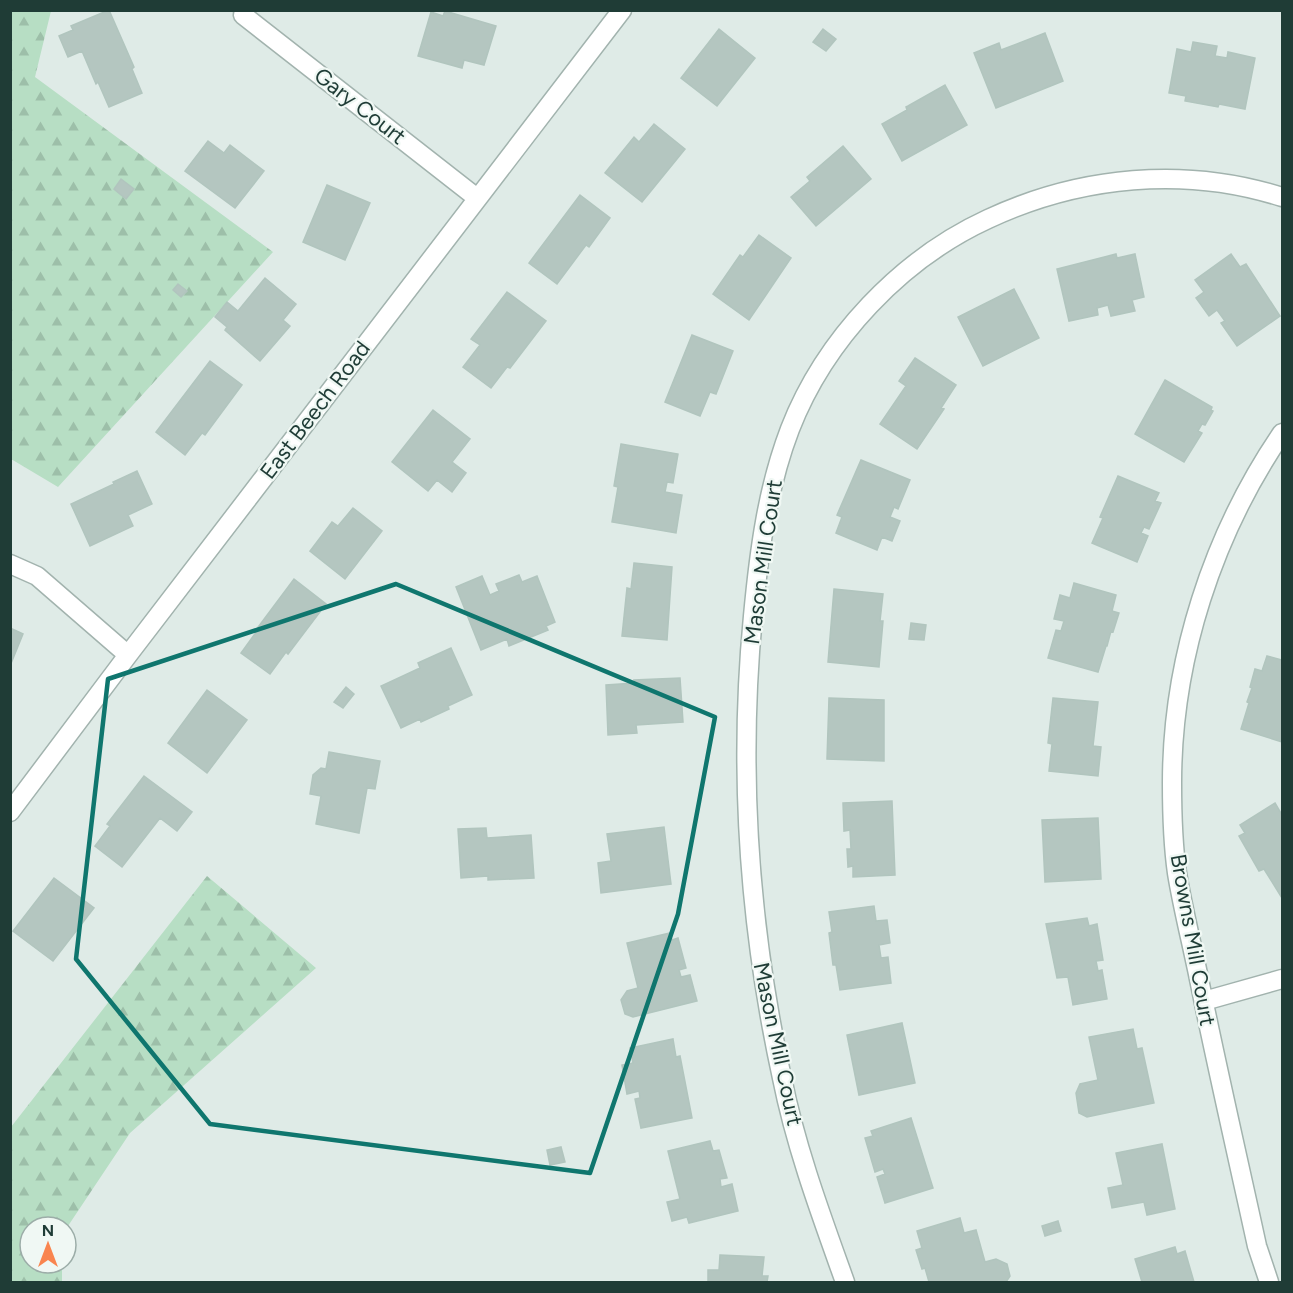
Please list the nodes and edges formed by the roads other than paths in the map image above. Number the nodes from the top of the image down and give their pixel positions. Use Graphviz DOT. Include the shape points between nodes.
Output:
graph roads {
  1 [pos="622,10"];
  2 [pos="243,15"];
  3 [pos="1282,197"];
  4 [pos="477,198"];
  5 [pos="1282,433"];
  6 [pos="10,564"];
  7 [pos="128,655"];
  8 [pos="10,812"];
  9 [pos="1282,979"];
  10 [pos="1203,1001"];
  11 [pos="845,1282"];
  12 [pos="1269,1282"];
  1 -- 4 [label="street, East Beech Road"];
  2 -- 4 [label="street, Gary Court"];
  3 -- 11 [label="street, Mason Mill Court" via="1205,181 1121,181 1070,189 970,227 923,258 883,292 845,334 815,379 791,426 767,510 748,666 746,782 750,878 763,982 782,1082 809,1182"];
  4 -- 7 [label="street, East Beech Road"];
  5 -- 10 [label="street, Browns Mill Court" via="1234,517 1208,577 1188,645 1176,716 1172,783 1177,873"];
  6 -- 7 [label="street" via="37,576"];
  7 -- 8 [label="street, East Beech Road"];
  9 -- 10 [label="street"];
  10 -- 12 [label="street, Browns Mill Court" via="1257,1246"];
}
